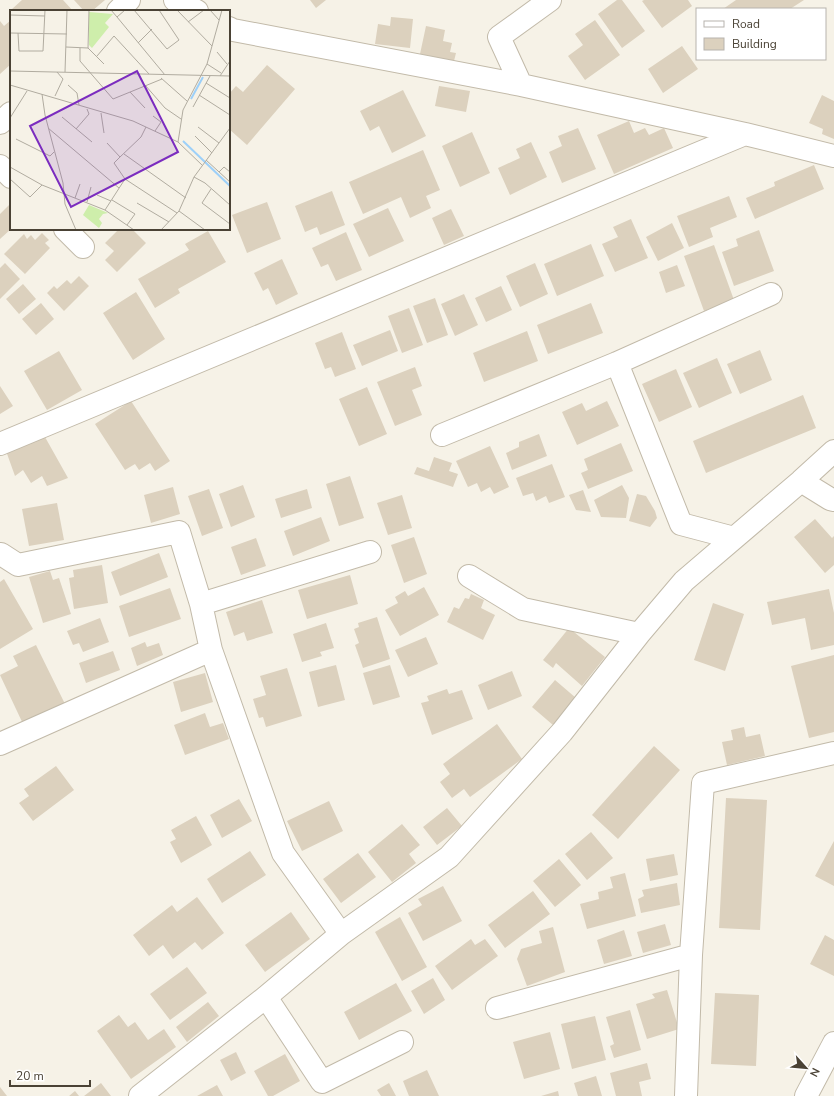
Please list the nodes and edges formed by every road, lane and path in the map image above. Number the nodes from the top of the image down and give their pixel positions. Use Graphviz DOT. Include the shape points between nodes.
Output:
graph roads {
  1 [pos="129,0"];
  2 [pos="175,0"];
  3 [pos="550,0"];
  4 [pos="119,10"];
  5 [pos="194,10"];
  6 [pos="230,28"];
  7 [pos="521,85"];
  8 [pos="10,114"];
  9 [pos="0,123"];
  10 [pos="745,134"];
  11 [pos="834,156"];
  12 [pos="0,166"];
  13 [pos="10,176"];
  14 [pos="66,230"];
  15 [pos="83,247"];
  16 [pos="771,294"];
  17 [pos="617,363"];
  18 [pos="442,435"];
  19 [pos="0,444"];
  20 [pos="834,450"];
  21 [pos="801,481"];
  22 [pos="834,500"];
  23 [pos="734,538"];
  24 [pos="370,552"];
  25 [pos="0,553"];
  26 [pos="469,576"];
  27 [pos="201,604"];
  28 [pos="639,634"];
  29 [pos="211,650"];
  30 [pos="0,744"];
  31 [pos="834,753"];
  32 [pos="340,934"];
  33 [pos="691,954"];
  34 [pos="266,996"];
  35 [pos="497,1008"];
  36 [pos="402,1042"];
  37 [pos="834,1043"];
  38 [pos="140,1096"];
  39 [pos="686,1096"];
  40 [pos="806,1096"];
  1 -- 4 [label="street"];
  2 -- 5 [label="street"];
  3 -- 7 [label="street" via="498,37"];
  6 -- 7 [label="street"];
  7 -- 10 [label="street"];
  8 -- 9 [label="street"];
  10 -- 11 [label="street"];
  10 -- 19 [label="street"];
  12 -- 13 [label="street"];
  14 -- 15 [label="street"];
  16 -- 17 [label="street"];
  17 -- 18 [label="street"];
  17 -- 23 [label="street" via="681,524"];
  20 -- 21 [label="street"];
  21 -- 22 [label="street"];
  21 -- 23 [label="street"];
  23 -- 28 [label="street" via="684,581"];
  24 -- 27 [label="street"];
  25 -- 27 [label="street" via="18,565 179,532"];
  26 -- 28 [label="street" via="523,609"];
  27 -- 29 [label="street"];
  28 -- 32 [label="street" via="562,732 449,857"];
  29 -- 30 [label="street"];
  29 -- 32 [label="street" via="283,853"];
  31 -- 33 [label="street" via="703,783"];
  32 -- 34 [label="street"];
  33 -- 35 [label="street"];
  33 -- 39 [label="street"];
  34 -- 36 [label="street" via="322,1082"];
  34 -- 38 [label="street"];
  37 -- 40 [label="street"];
}
